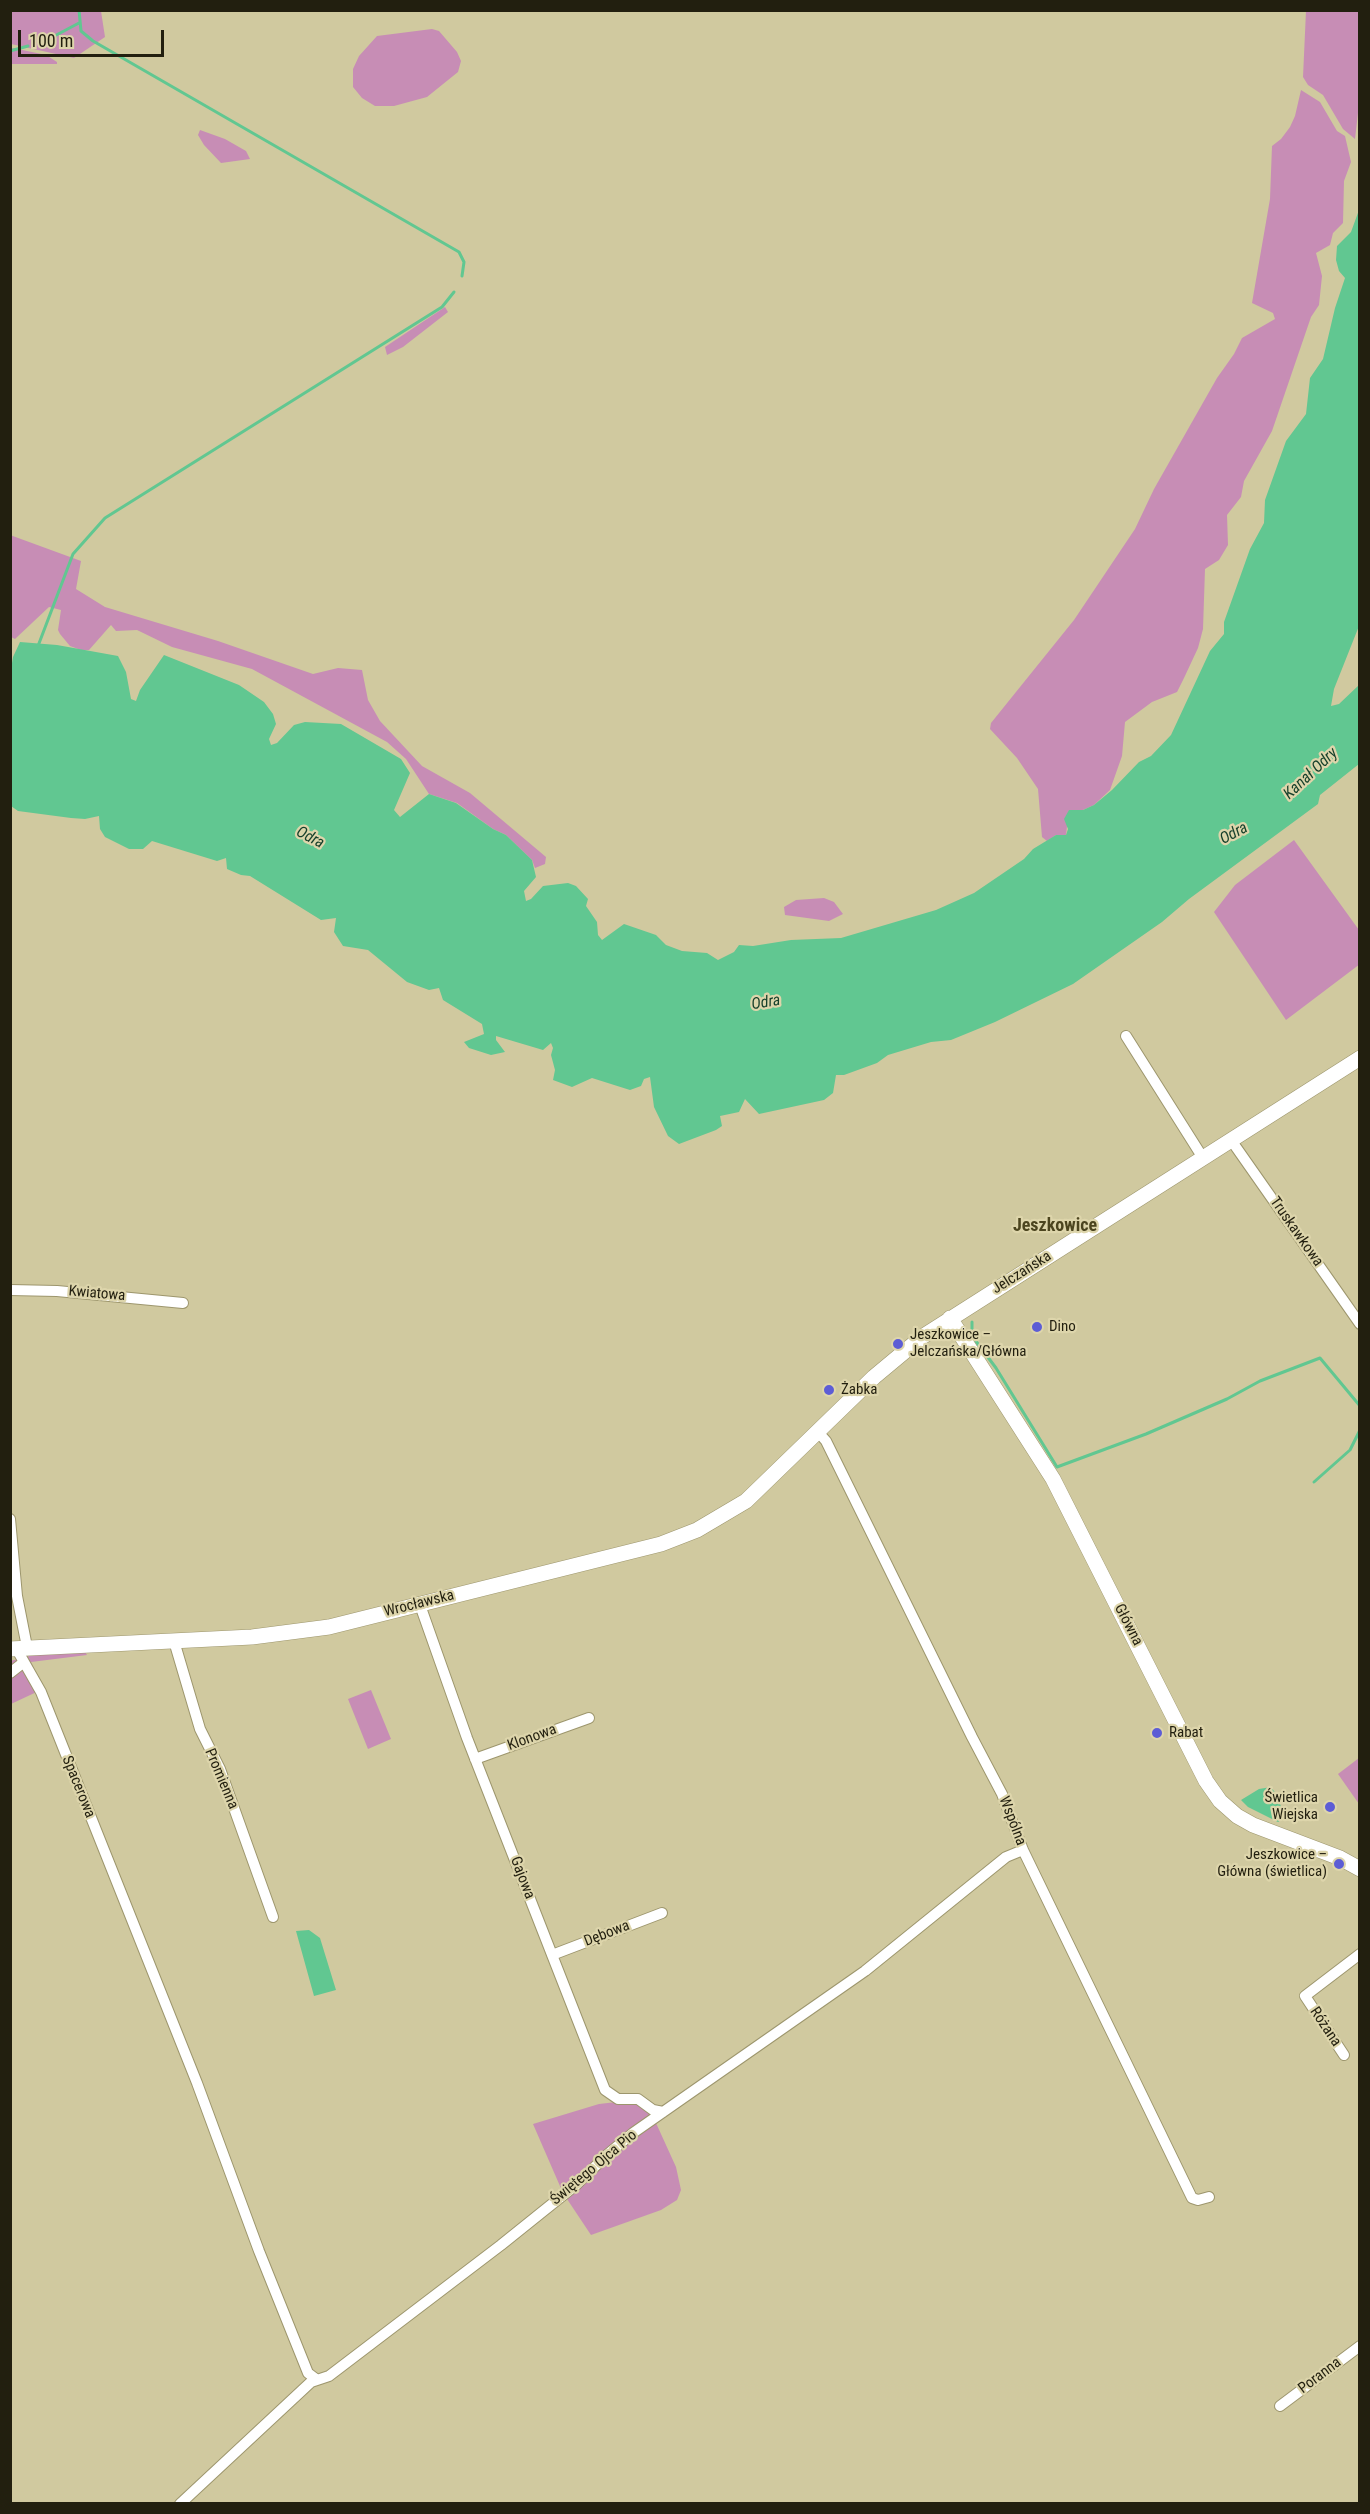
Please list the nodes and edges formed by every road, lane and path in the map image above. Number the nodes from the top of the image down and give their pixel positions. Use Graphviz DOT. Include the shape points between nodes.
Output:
graph roads {
  1 [pos="1126,1036"];
  2 [pos="1359,1058"];
  3 [pos="1231,1140"];
  4 [pos="1203,1158"];
  5 [pos="10,1290"];
  6 [pos="183,1302"];
  7 [pos="950,1318"];
  8 [pos="1359,1324"];
  9 [pos="818,1432"];
  10 [pos="795,1454"];
  11 [pos="10,1519"];
  12 [pos="420,1605"];
  13 [pos="174,1641"];
  14 [pos="18,1648"];
  15 [pos="24,1662"];
  16 [pos="10,1673"];
  17 [pos="589,1718"];
  18 [pos="475,1759"];
  19 [pos="1023,1850"];
  20 [pos="1359,1869"];
  21 [pos="662,1913"];
  22 [pos="273,1917"];
  23 [pos="1359,1954"];
  24 [pos="552,1955"];
  25 [pos="1344,2055"];
  26 [pos="663,2112"];
  27 [pos="1209,2197"];
  28 [pos="1359,2346"];
  29 [pos="316,2379"];
  30 [pos="1280,2406"];
  31 [pos="180,2504"];
  1 -- 4 [label="street"];
  2 -- 3 [label="main road, Jelczańska"];
  3 -- 4 [label="main road, Jelczańska"];
  3 -- 8 [label="street, Truskawkowa"];
  4 -- 7 [label="main road, Jelczańska"];
  5 -- 6 [label="street, Kwiatowa"];
  7 -- 9 [label="main road, Jelczańska" via="874,1377"];
  7 -- 20 [label="main road, Główna" via="1053,1479 1206,1781 1220,1801 1253,1825"];
  9 -- 10 [label="main road, Jelczańska"];
  9 -- 19 [label="street, Wspólna" via="826,1441 1002,1794"];
  10 -- 12 [label="main road, Wrocławska" via="746,1501 661,1544"];
  11 -- 14 [label="street, Spacerowa"];
  12 -- 13 [label="main road, Wrocławska" via="329,1627 252,1637"];
  12 -- 18 [label="street, Gajowa"];
  13 -- 14 [label="main road, Wrocławska"];
  13 -- 22 [label="street, Promienna" via="200,1729 220,1769"];
  14 -- 15 [label="street, Spacerowa"];
  15 -- 16 [label="street"];
  15 -- 29 [label="street, Spacerowa" via="41,1692 308,2373"];
  17 -- 18 [label="street, Klonowa"];
  18 -- 24 [label="street, Gajowa"];
  19 -- 26 [label="street, Świętego Ojca Pio" via="1006,1857 865,1971"];
  19 -- 27 [label="street, Wspólna" via="1192,2198"];
  21 -- 24 [label="street, Dębowa"];
  23 -- 25 [label="street, Różana" via="1305,1996"];
  24 -- 26 [label="street, Gajowa" via="605,2090 618,2099 638,2099"];
  26 -- 29 [label="street, Świętego Ojca Pio" via="492,2252 329,2376"];
  28 -- 30 [label="street, Poranna"];
  29 -- 31 [label="street, Świętego Ojca Pio"];
}
